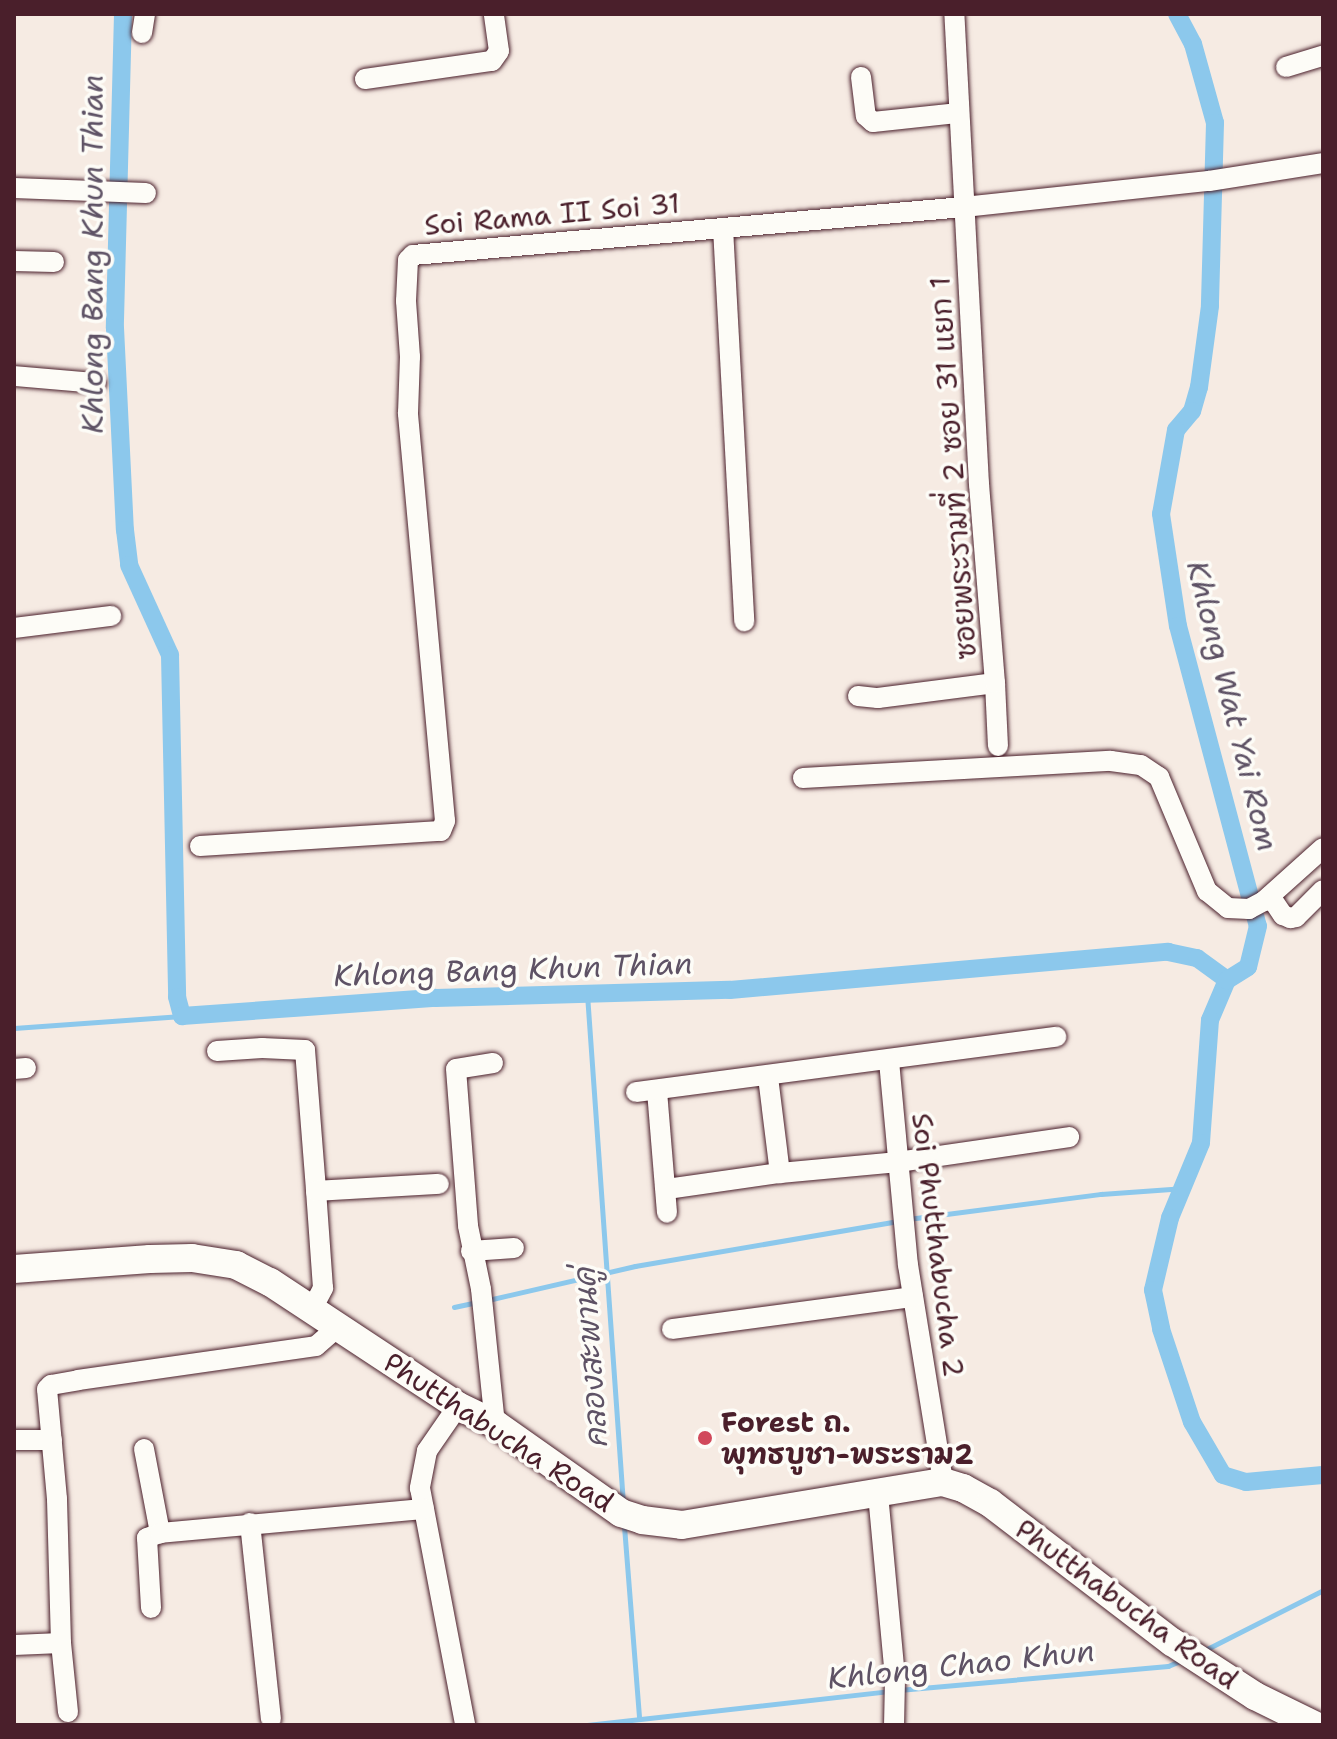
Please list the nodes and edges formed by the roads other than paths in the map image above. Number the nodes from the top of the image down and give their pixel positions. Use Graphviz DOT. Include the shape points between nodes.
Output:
graph roads {
  1 [pos="494,14"];
  2 [pos="954,14"];
  3 [pos="1323,56"];
  4 [pos="1286,67"];
  5 [pos="861,77"];
  6 [pos="365,79"];
  7 [pos="957,113"];
  8 [pos="1323,163"];
  9 [pos="14,188"];
  10 [pos="142,193"];
  11 [pos="964,207"];
  12 [pos="723,228"];
  13 [pos="14,261"];
  14 [pos="54,262"];
  15 [pos="14,376"];
  16 [pos="96,383"];
  17 [pos="111,616"];
  18 [pos="744,621"];
  19 [pos="14,628"];
  20 [pos="995,683"];
  21 [pos="858,696"];
  22 [pos="998,746"];
  23 [pos="803,778"];
  24 [pos="200,846"];
  25 [pos="1323,848"];
  26 [pos="1323,890"];
  27 [pos="1267,898"];
  28 [pos="1056,1037"];
  29 [pos="217,1051"];
  30 [pos="889,1061"];
  31 [pos="493,1063"];
  32 [pos="768,1077"];
  33 [pos="657,1091"];
  34 [pos="636,1092"];
  35 [pos="1069,1137"];
  36 [pos="898,1162"];
  37 [pos="780,1173"];
  38 [pos="439,1184"];
  39 [pos="667,1189"];
  40 [pos="316,1191"];
  41 [pos="667,1213"];
  42 [pos="514,1248"];
  43 [pos="471,1251"];
  44 [pos="14,1269"];
  45 [pos="913,1297"];
  46 [pos="312,1309"];
  47 [pos="339,1326"];
  48 [pos="672,1329"];
  49 [pos="458,1406"];
  50 [pos="495,1424"];
  51 [pos="14,1440"];
  52 [pos="52,1440"];
  53 [pos="144,1449"];
  54 [pos="943,1482"];
  55 [pos="878,1494"];
  56 [pos="424,1509"];
  57 [pos="250,1523"];
  58 [pos="160,1533"];
  59 [pos="151,1608"];
  60 [pos="61,1643"];
  61 [pos="14,1645"];
  62 [pos="68,1712"];
  63 [pos="894,1715"];
  64 [pos="271,1719"];
  65 [pos="1301,1722"];
  66 [pos="465,1725"];
  1 -- 6 [label="street" via="499,51 492,61"];
  2 -- 7 [label="street, ซอยพระรามที่ 2 ซอย 31 แยก 1"];
  3 -- 4 [label="street"];
  5 -- 7 [label="street" via="866,116 873,122"];
  7 -- 11 [label="street, ซอยพระรามที่ 2 ซอย 31 แยก 1"];
  8 -- 11 [label="street, Soi Rama II Soi 31" via="1218,180"];
  9 -- 10 [label="street"];
  11 -- 12 [label="street, Soi Rama II Soi 31"];
  11 -- 20 [label="street, ซอยพระรามที่ 2 ซอย 31 แยก 1"];
  12 -- 18 [label="street"];
  12 -- 24 [label="street, Soi Rama II Soi 31" via="410,257 408,413 445,821 441,831"];
  13 -- 14 [label="street"];
  15 -- 16 [label="street"];
  17 -- 19 [label="street"];
  20 -- 21 [label="street, ซอยพระรามที่ 2 ซอย 31 แยก 1"];
  20 -- 22 [label="street"];
  23 -- 27 [label="street" via="1111,761 1141,765 1159,777 1207,891 1228,908 1249,909"];
  25 -- 27 [label="street"];
  26 -- 27 [label="street" via="1290,918"];
  28 -- 30 [label="street"];
  29 -- 40 [label="street" via="305,1050"];
  30 -- 32 [label="street"];
  30 -- 36 [label="street, Soi Phutthabucha 2"];
  31 -- 43 [label="street" via="456,1069"];
  32 -- 33 [label="street"];
  32 -- 37 [label="street"];
  33 -- 34 [label="street"];
  33 -- 39 [label="street"];
  35 -- 36 [label="street"];
  36 -- 37 [label="street"];
  36 -- 45 [label="street, Soi Phutthabucha 2"];
  37 -- 39 [label="street"];
  38 -- 40 [label="street"];
  39 -- 41 [label="street"];
  40 -- 46 [label="street" via="323,1288"];
  42 -- 43 [label="street"];
  43 -- 50 [label="street" via="481,1289"];
  44 -- 46 [label="main road, Phutthabucha Road" via="192,1258 236,1265"];
  45 -- 48 [label="street"];
  45 -- 54 [label="street, Soi Phutthabucha 2"];
  46 -- 47 [label="main road, Phutthabucha Road"];
  47 -- 49 [label="main road, Phutthabucha Road"];
  47 -- 52 [label="street" via="316,1346 51,1385 47,1389"];
  49 -- 50 [label="main road, Phutthabucha Road"];
  49 -- 56 [label="street" via="427,1451 420,1488"];
  50 -- 55 [label="main road, Phutthabucha Road" via="631,1516 682,1525"];
  51 -- 52 [label="street"];
  52 -- 60 [label="street"];
  53 -- 58 [label="street"];
  54 -- 55 [label="main road, Phutthabucha Road"];
  54 -- 65 [label="main road, Phutthabucha Road" via="990,1503 1172,1642"];
  55 -- 63 [label="street"];
  56 -- 57 [label="street"];
  56 -- 66 [label="street"];
  57 -- 58 [label="street"];
  57 -- 64 [label="street"];
  58 -- 59 [label="street" via="147,1538"];
  60 -- 61 [label="street"];
  60 -- 62 [label="street"];
}
